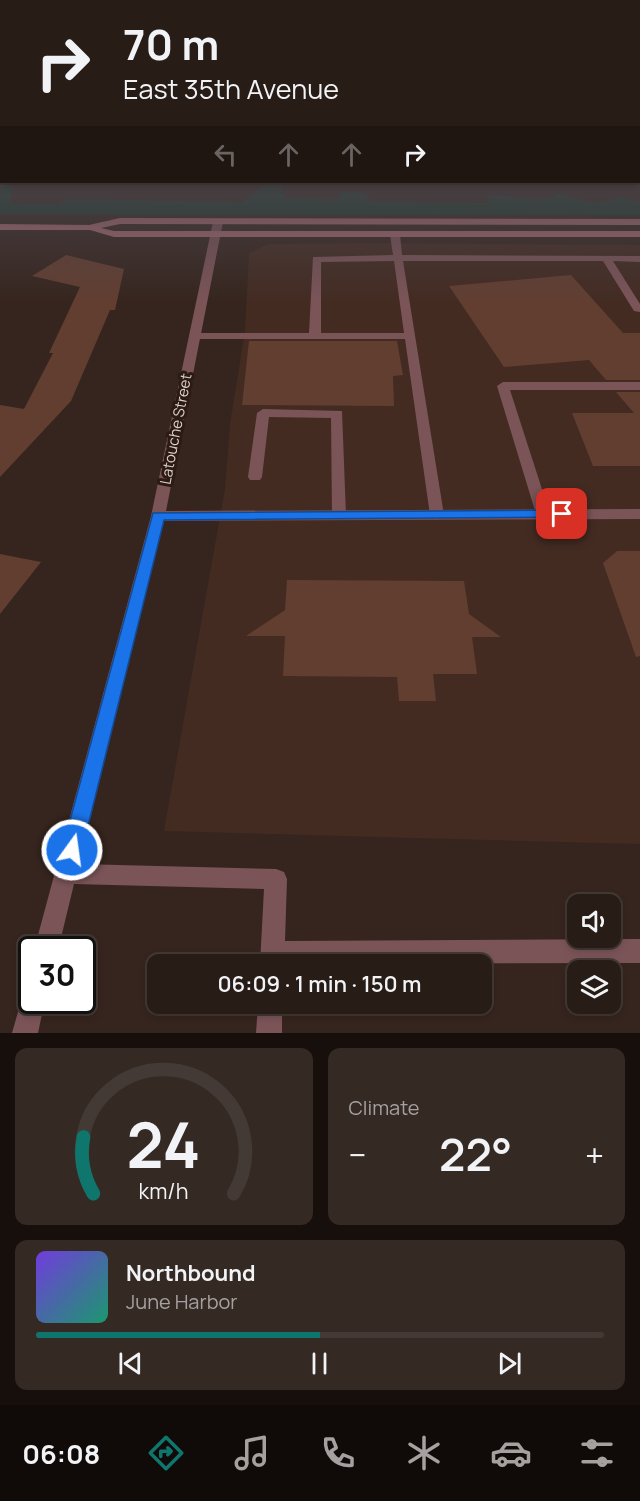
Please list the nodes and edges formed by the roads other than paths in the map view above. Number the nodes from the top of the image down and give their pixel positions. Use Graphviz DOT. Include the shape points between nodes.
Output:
graph roads {
  1 [pos="640,222"];
  2 [pos="0,227"];
  3 [pos="216,228"];
  4 [pos="640,234"];
  5 [pos="395,235"];
  6 [pos="398,258"];
  7 [pos="606,258"];
  8 [pos="640,259"];
  9 [pos="640,309"];
  10 [pos="195,336"];
  11 [pos="315,336"];
  12 [pos="411,336"];
  13 [pos="640,386"];
  14 [pos="255,477"];
  15 [pos="640,513"];
  16 [pos="543,514"];
  17 [pos="339,515"];
  18 [pos="437,515"];
  19 [pos="158,516"];
  20 [pos="66,874"];
  21 [pos="50,936"];
  22 [pos="640,951"];
  23 [pos="272,954"];
  24 [pos="492,954"];
  25 [pos="30,1014"];
  26 [pos="270,1014"];
  27 [pos="25,1033"];
  28 [pos="269,1033"];
  1 -- 3 [label="main road"];
  2 -- 3 [label="main road" via="88,228 114,234"];
  3 -- 5 [label="main road"];
  3 -- 10 [label="street, Latouche Street"];
  4 -- 5 [label="main road"];
  5 -- 6 [label="street"];
  6 -- 7 [label="street"];
  6 -- 11 [label="street" via="316,259"];
  6 -- 12 [label="street"];
  7 -- 8 [label="street"];
  7 -- 9 [label="street"];
  10 -- 11 [label="street"];
  10 -- 19 [label="street, Latouche Street"];
  11 -- 12 [label="street"];
  12 -- 18 [label="street"];
  13 -- 16 [label="street" via="503,386"];
  14 -- 17 [label="street" via="263,413 337,414"];
  15 -- 16 [label="street"];
  16 -- 18 [label="street"];
  17 -- 18 [label="street"];
  17 -- 19 [label="street"];
  19 -- 20 [label="street, Latouche Street"];
  20 -- 21 [label="street, Latouche Street"];
  20 -- 23 [label="street" via="276,879"];
  22 -- 24 [label="street"];
  25 -- 27 [label="street"];
  26 -- 28 [label="street"];
}
